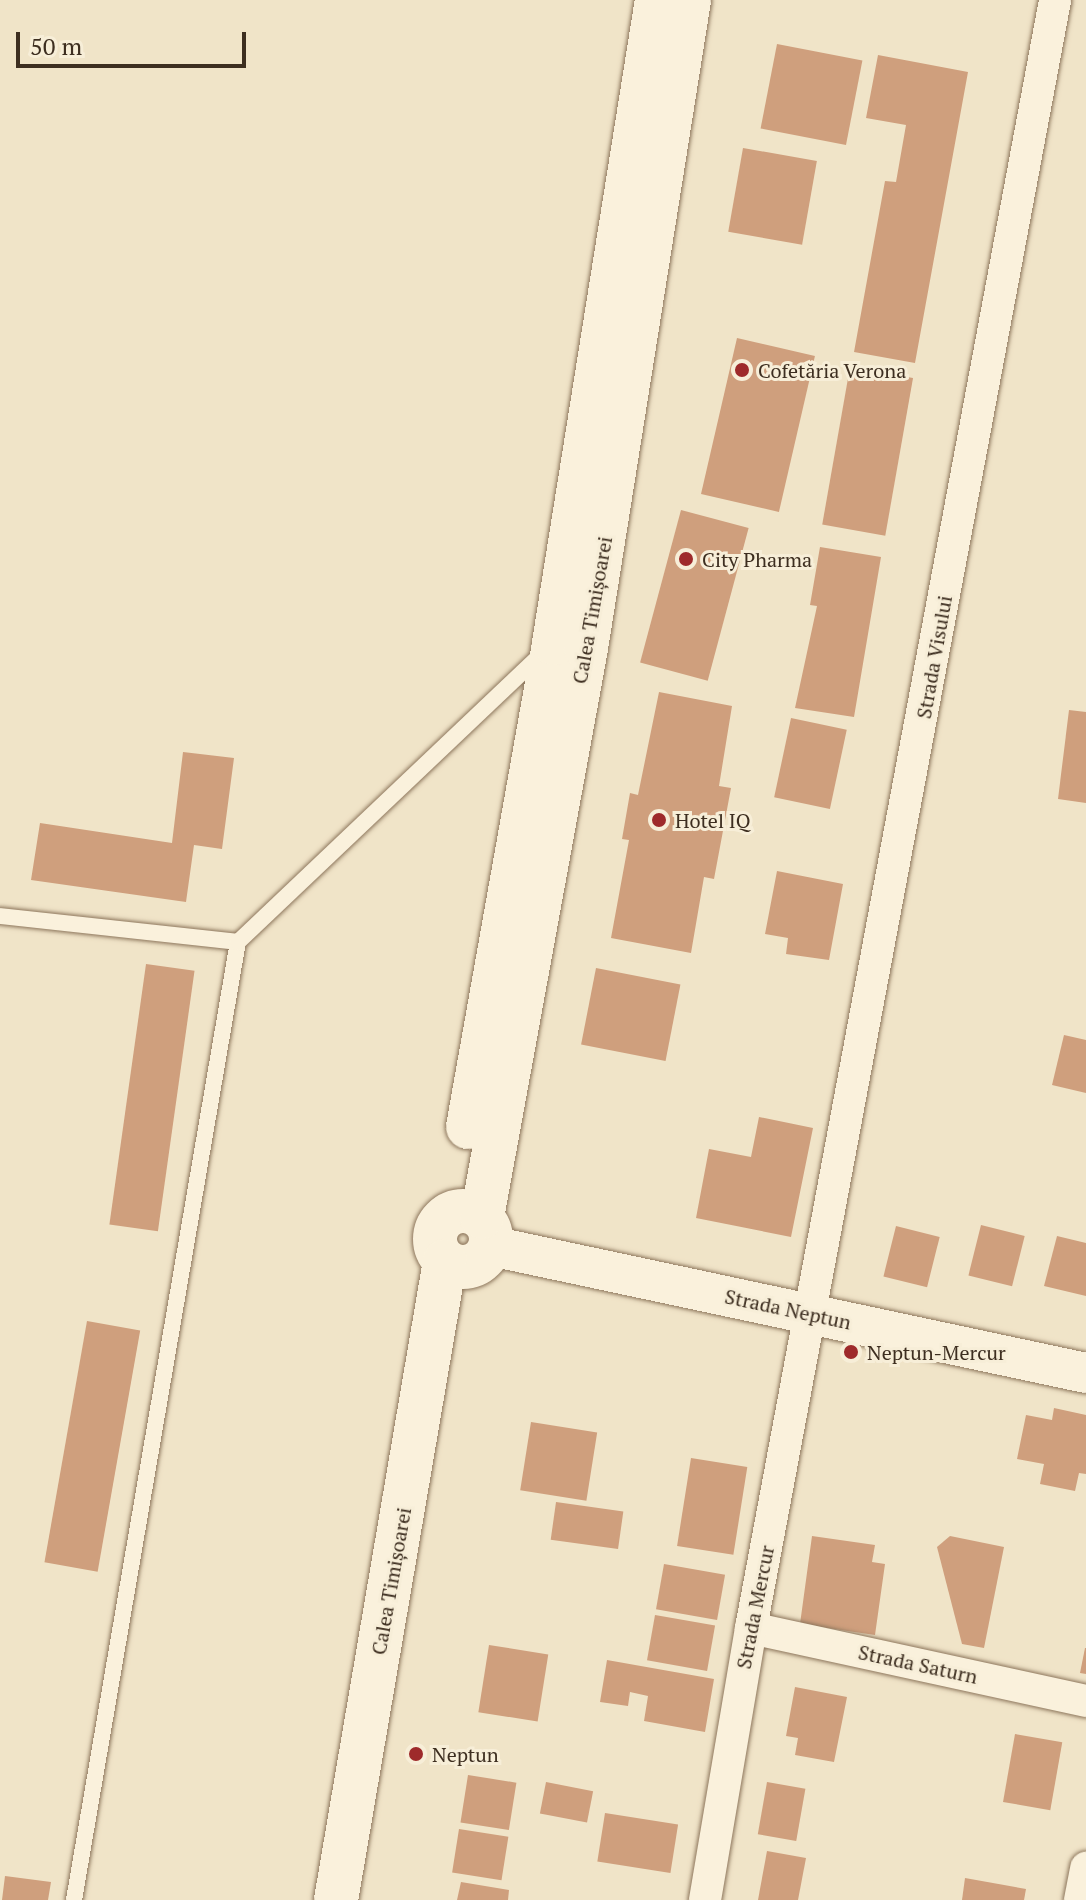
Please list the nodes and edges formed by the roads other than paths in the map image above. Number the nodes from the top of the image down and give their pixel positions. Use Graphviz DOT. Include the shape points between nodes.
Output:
graph roads {
  1 [pos="657,0"];
  2 [pos="689,0"];
  3 [pos="1055,0"];
  4 [pos="554,643"];
  5 [pos="0,916"];
  6 [pos="238,942"];
  7 [pos="469,1240"];
  8 [pos="813,1315"];
  9 [pos="1086,1373"];
  10 [pos="751,1628"];
  11 [pos="1086,1701"];
  12 [pos="1086,1868"];
  13 [pos="74,1900"];
  14 [pos="336,1900"];
  15 [pos="366,1900"];
  16 [pos="705,1900"];
  17 [pos="1080,1900"];
  1 -- 4 [label="main road, Calea Timișoarei"];
  2 -- 7 [label="main road, Calea Timișoarei" via="586,648"];
  3 -- 8 [label="street, Strada Visului"];
  4 -- 6 [label="lane"];
  4 -- 7 [label="main road, Calea Timișoarei"];
  5 -- 6 [label="lane"];
  6 -- 13 [label="lane"];
  7 -- 8 [label="street, Strada Neptun"];
  7 -- 14 [label="main road, Calea Timișoarei"];
  7 -- 15 [label="main road, Calea Timișoarei"];
  8 -- 9 [label="street, Strada Neptun"];
  8 -- 10 [label="street, Strada Mercur"];
  10 -- 11 [label="street, Strada Saturn"];
  10 -- 16 [label="street, Strada Mercur"];
  12 -- 17 [label="street"];
}
